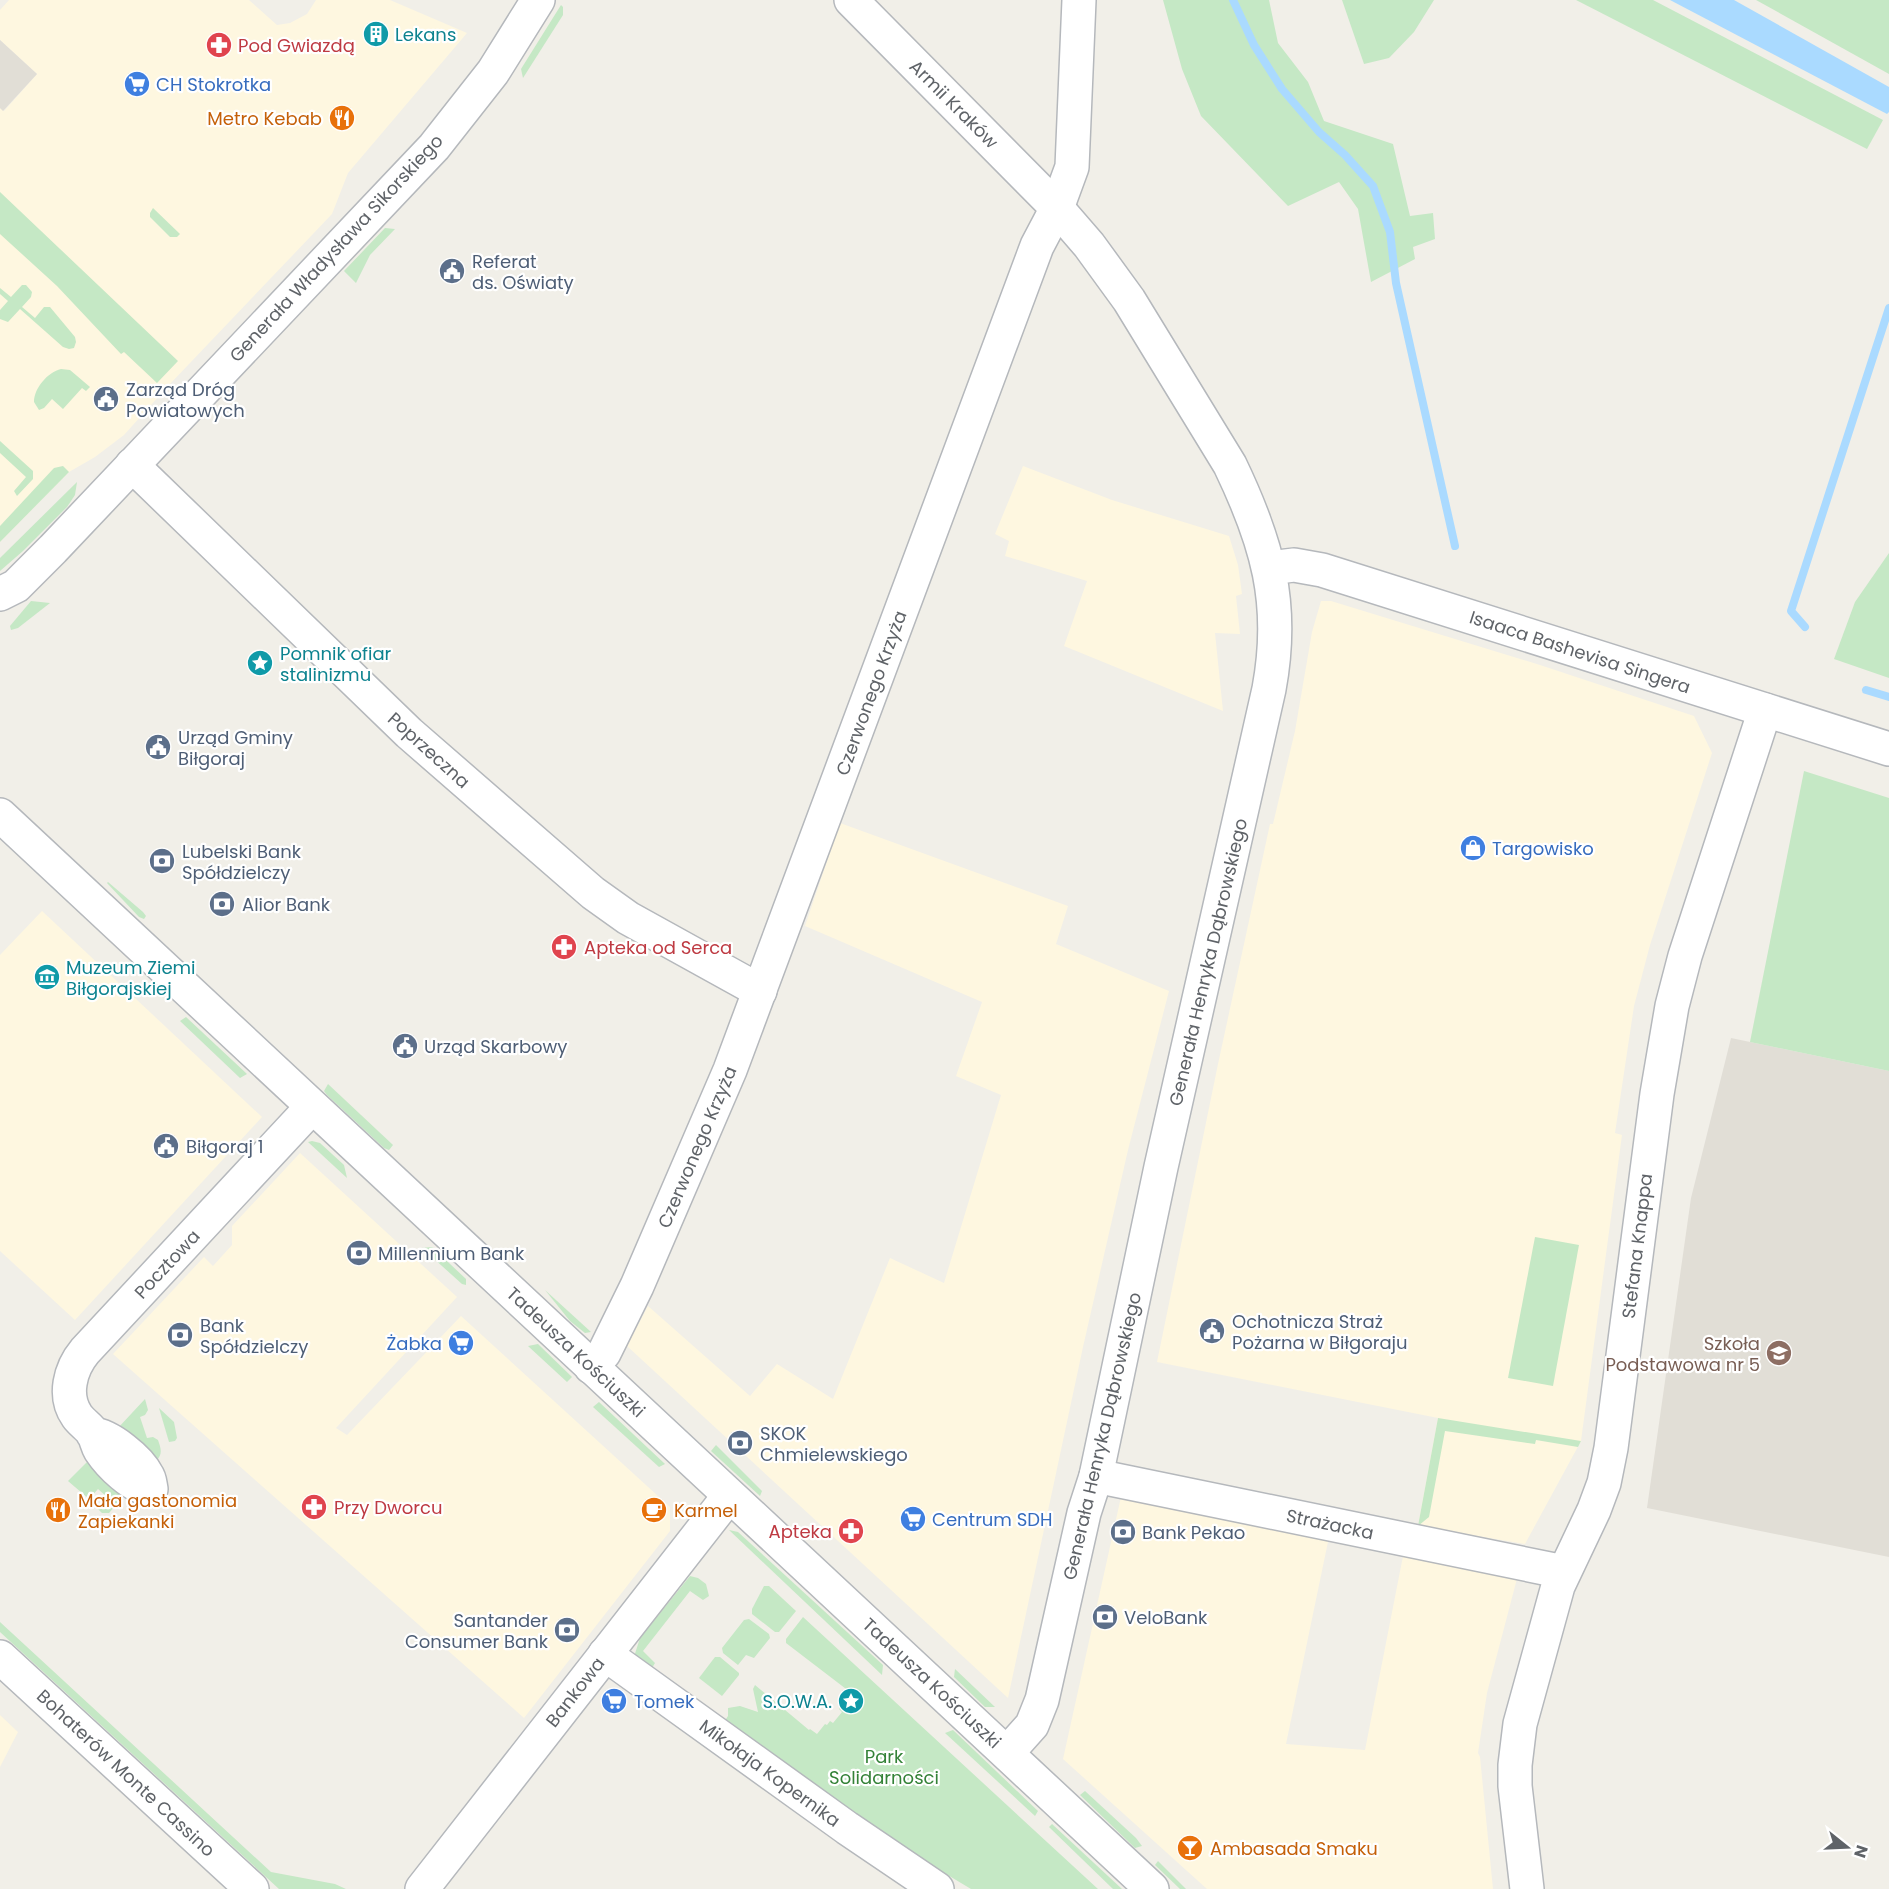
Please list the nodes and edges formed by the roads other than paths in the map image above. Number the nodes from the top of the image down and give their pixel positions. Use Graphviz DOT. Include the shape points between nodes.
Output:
graph roads {
  1 [pos="538,0"];
  2 [pos="851,0"];
  3 [pos="1079,0"];
  4 [pos="1057,208"];
  5 [pos="132,465"];
  6 [pos="1269,568"];
  7 [pos="5,597"];
  8 [pos="1765,710"];
  9 [pos="1889,749"];
  10 [pos="0,816"];
  11 [pos="760,991"];
  12 [pos="312,1107"];
  13 [pos="591,1367"];
  14 [pos="93,1434"];
  15 [pos="1096,1476"];
  16 [pos="729,1496"];
  17 [pos="1564,1572"];
  18 [pos="604,1654"];
  19 [pos="0,1657"];
  20 [pos="1007,1753"];
  21 [pos="252,1889"];
  22 [pos="422,1889"];
  23 [pos="937,1889"];
  24 [pos="1152,1889"];
  25 [pos="1527,1889"];
  1 -- 5 [label="street, Generała Władysława Sikorskiego" via="493,72 434,147"];
  2 -- 4 [label="street, Armii Kraków"];
  3 -- 4 [label="street, Czerwonego Krzyża" via="1072,167"];
  4 -- 6 [label="street, Generała Henryka Dąbrowskiego" via="1129,300 1230,465 1254,517"];
  4 -- 11 [label="street, Czerwonego Krzyża" via="1037,246"];
  5 -- 7 [label="street, Generała Władysława Sikorskiego"];
  5 -- 11 [label="street, Poprzeczna" via="409,733 585,886 628,918"];
  6 -- 8 [label="street, Isaaca Bashevisa Singera" via="1294,565 1322,570"];
  6 -- 15 [label="street, Generała Henryka Dąbrowskiego" via="1275,620 1271,677"];
  8 -- 9 [label="street, Isaaca Bashevisa Singera"];
  8 -- 17 [label="street, Stefana Knappa" via="1672,1006 1609,1460 1589,1523"];
  10 -- 12 [label="street, Tadeusza Kościuszki"];
  11 -- 13 [label="street, Czerwonego Krzyża" via="637,1286 604,1353"];
  12 -- 13 [label="street, Tadeusza Kościuszki"];
  12 -- 14 [label="street, Pocztowa" via="80,1358 70,1378 70,1402"];
  13 -- 16 [label="street, Tadeusza Kościuszki"];
  15 -- 17 [label="street, Strażacka"];
  15 -- 20 [label="street, Generała Henryka Dąbrowskiego" via="1038,1712 1032,1725"];
  16 -- 18 [label="street, Bankowa"];
  16 -- 20 [label="street, Tadeusza Kościuszki"];
  17 -- 25 [label="street, Stefana Knappa" via="1517,1744 1515,1786"];
  18 -- 22 [label="street, Bankowa"];
  18 -- 23 [label="street, Mikołaja Kopernika"];
  19 -- 21 [label="street, Bohaterów Monte Cassino"];
  20 -- 24 [label="street, Tadeusza Kościuszki"];
}
